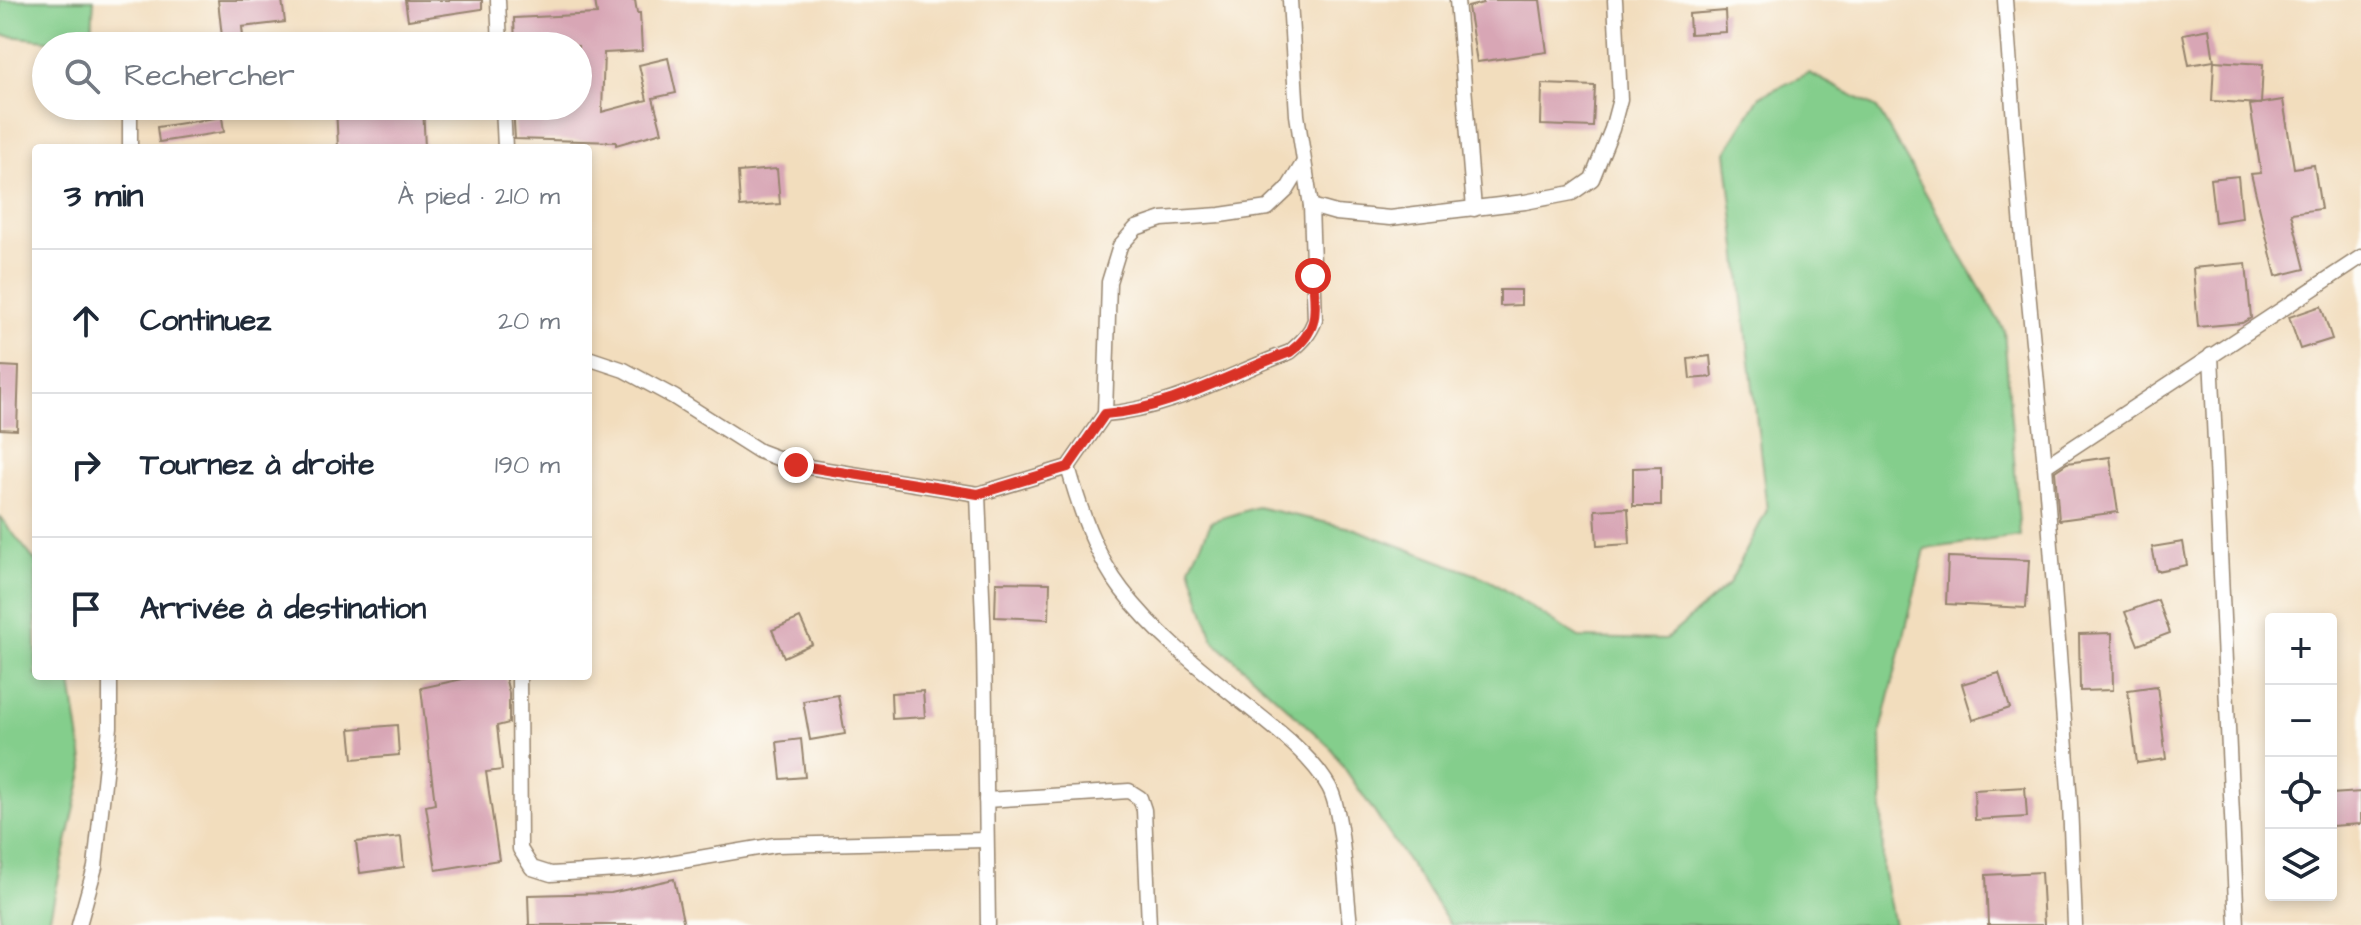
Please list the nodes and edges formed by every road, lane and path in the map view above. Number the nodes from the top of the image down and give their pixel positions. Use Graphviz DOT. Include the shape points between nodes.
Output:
graph roads {
  1 [pos="498,0"];
  2 [pos="1290,0"];
  3 [pos="1457,0"];
  4 [pos="1615,0"];
  5 [pos="2005,0"];
  6 [pos="499,32"];
  7 [pos="130,120"];
  8 [pos="504,120"];
  9 [pos="130,144"];
  10 [pos="505,144"];
  11 [pos="1304,162"];
  12 [pos="1311,206"];
  13 [pos="1474,209"];
  14 [pos="2361,257"];
  15 [pos="2211,355"];
  16 [pos="592,359"];
  17 [pos="1105,414"];
  18 [pos="2045,466"];
  19 [pos="1068,467"];
  20 [pos="978,494"];
  21 [pos="110,680"];
  22 [pos="519,680"];
  23 [pos="986,800"];
  24 [pos="985,840"];
  25 [pos="79,925"];
  26 [pos="988,925"];
  27 [pos="1149,925"];
  28 [pos="1350,925"];
  29 [pos="2075,925"];
  30 [pos="2237,925"];
  1 -- 6 [label="street"];
  2 -- 11 [label="street"];
  3 -- 13 [label="street"];
  4 -- 13 [label="street" via="1620,99 1592,179 1572,193"];
  5 -- 18 [label="street"];
  7 -- 9 [label="street"];
  8 -- 10 [label="street"];
  11 -- 12 [label="street"];
  11 -- 17 [label="street" via="1268,208 1162,219 1136,228 1120,246 1109,282"];
  12 -- 13 [label="street" via="1390,218"];
  12 -- 17 [label="street" via="1315,320 1301,344 1173,399 1134,412"];
  14 -- 15 [label="street"];
  15 -- 18 [label="street"];
  15 -- 30 [label="street"];
  16 -- 20 [label="street" via="624,370 759,451 796,465"];
  17 -- 19 [label="street"];
  18 -- 29 [label="street"];
  19 -- 20 [label="street"];
  19 -- 28 [label="street" via="1091,536 1120,588 1198,666 1273,727 1330,788"];
  20 -- 23 [label="street"];
  21 -- 25 [label="street" via="95,867"];
  22 -- 24 [label="street" via="520,849 532,868 551,874 635,869 775,845"];
  23 -- 24 [label="street"];
  23 -- 27 [label="street" via="1129,791 1140,798"];
  24 -- 26 [label="street"];
}
